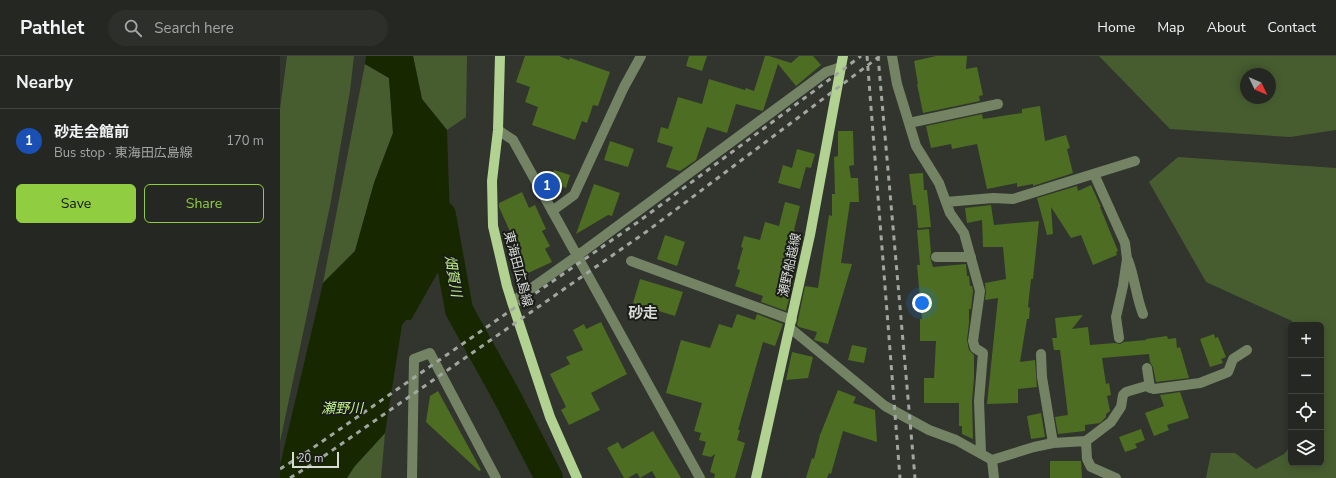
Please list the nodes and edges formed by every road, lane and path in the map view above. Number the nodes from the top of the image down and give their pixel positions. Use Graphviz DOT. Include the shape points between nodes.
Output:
graph roads {
  1 [pos="500,56"];
  2 [pos="641,56"];
  3 [pos="843,56"];
  4 [pos="892,56"];
  5 [pos="841,67"];
  6 [pos="998,104"];
  7 [pos="909,123"];
  8 [pos="498,130"];
  9 [pos="1135,161"];
  10 [pos="1094,174"];
  11 [pos="946,202"];
  12 [pos="552,211"];
  13 [pos="577,256"];
  14 [pos="936,257"];
  15 [pos="971,257"];
  16 [pos="1127,259"];
  17 [pos="631,261"];
  18 [pos="512,302"];
  19 [pos="1143,314"];
  20 [pos="791,324"];
  21 [pos="1118,338"];
  22 [pos="1247,350"];
  23 [pos="1041,354"];
  24 [pos="1148,368"];
  25 [pos="1150,388"];
  26 [pos="1086,441"];
  27 [pos="1053,443"];
  28 [pos="981,453"];
  29 [pos="992,460"];
  30 [pos="412,478"];
  31 [pos="496,478"];
  32 [pos="577,478"];
  33 [pos="700,478"];
  34 [pos="756,478"];
  35 [pos="994,478"];
  36 [pos="1116,478"];
  1 -- 8 [label="main road, 東海田広島線"];
  2 -- 12 [label="street" via="574,195"];
  3 -- 5 [label="main road, 瀬野船越線"];
  4 -- 7 [label="street" via="897,84"];
  5 -- 13 [label="street" via="826,72"];
  5 -- 20 [label="main road, 瀬野船越線"];
  6 -- 7 [label="street"];
  7 -- 11 [label="street" via="916,146 939,183"];
  8 -- 12 [label="street" via="513,140"];
  8 -- 18 [label="main road, 東海田広島線" via="492,180 493,226"];
  9 -- 10 [label="street"];
  10 -- 11 [label="street" via="1013,199"];
  10 -- 16 [label="street" via="1125,244"];
  11 -- 15 [label="street" via="950,213 964,233"];
  12 -- 13 [label="street"];
  13 -- 18 [label="street"];
  13 -- 33 [label="street"];
  14 -- 15 [label="street"];
  15 -- 28 [label="street" via="980,291 973,341 975,348 982,353 979,401"];
  16 -- 19 [label="street"];
  16 -- 21 [label="street" via="1116,317"];
  17 -- 20 [label="street"];
  18 -- 32 [label="main road, 東海田広島線" via="550,417"];
  20 -- 28 [label="street" via="886,406 929,430"];
  20 -- 34 [label="main road, 瀬野船越線"];
  22 -- 25 [label="street" via="1233,359 1228,372 1221,376 1200,383"];
  23 -- 27 [label="street" via="1042,377"];
  24 -- 25 [label="street"];
  25 -- 26 [label="street" via="1146,386 1126,392 1111,422"];
  26 -- 27 [label="street"];
  26 -- 36 [label="street" via="1087,458 1091,467"];
  27 -- 29 [label="street"];
  28 -- 29 [label="street"];
  29 -- 35 [label="street"];
  30 -- 31 [label="street" via="414,359 430,353"];
}
